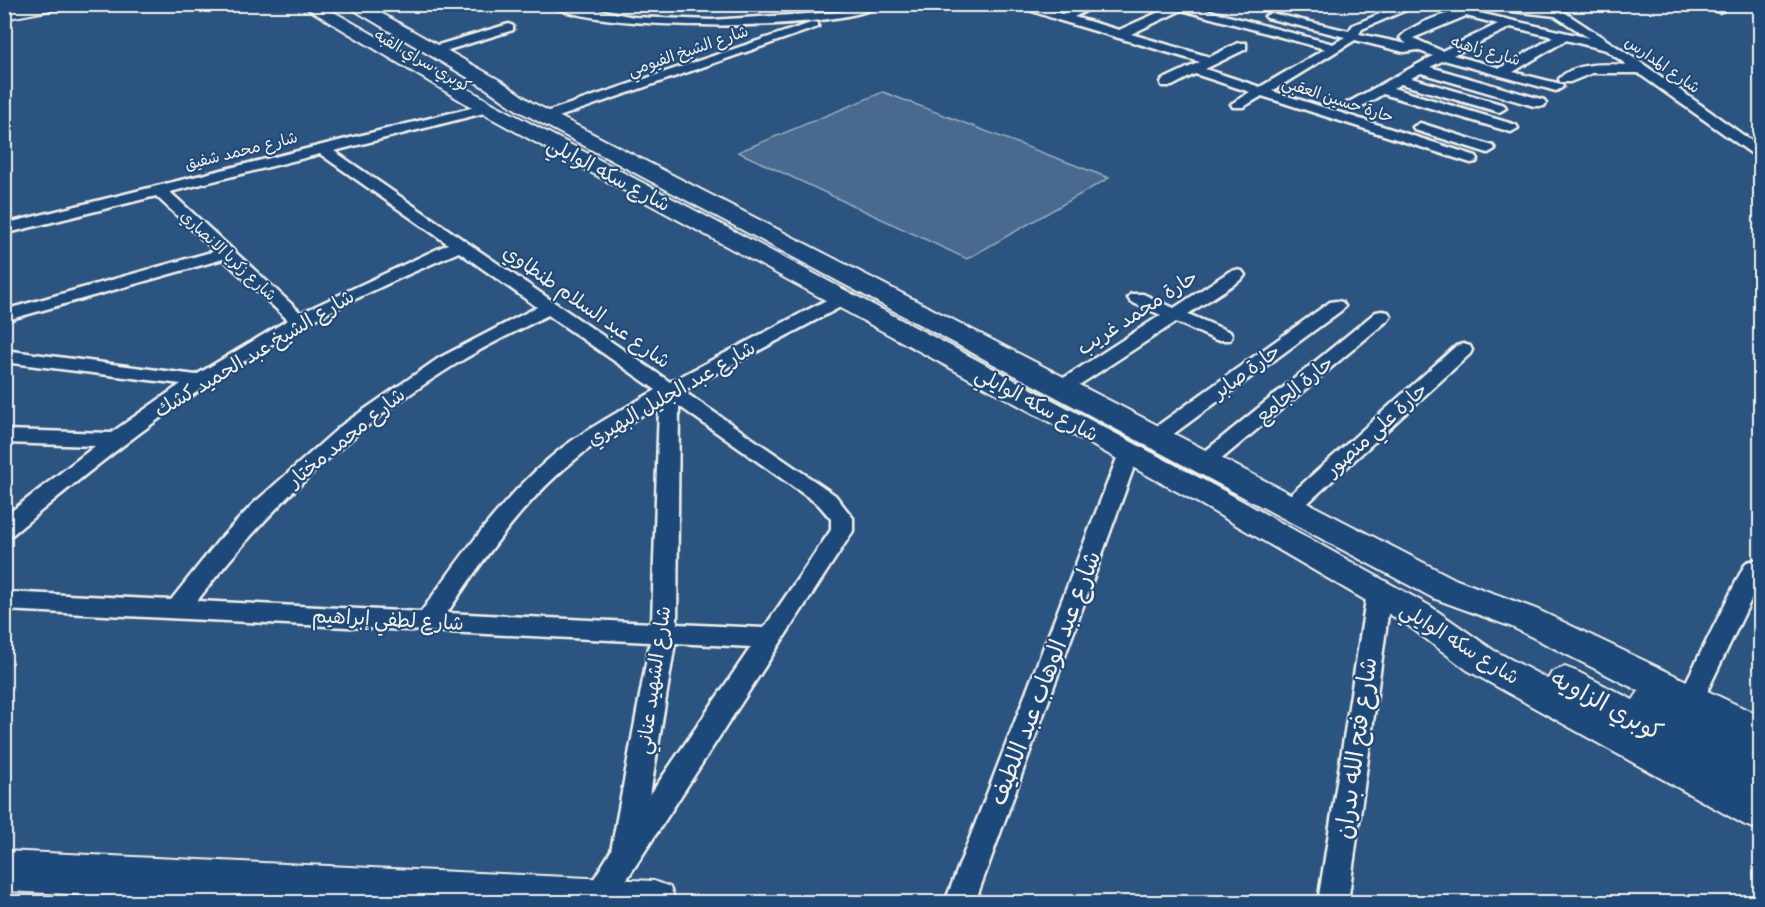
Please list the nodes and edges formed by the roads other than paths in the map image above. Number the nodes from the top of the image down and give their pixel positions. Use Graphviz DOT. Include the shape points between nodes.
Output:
graph roads {
  1 [pos="14,4"];
  2 [pos="57,4"];
  3 [pos="308,4"];
  4 [pos="553,4"];
  5 [pos="877,4"];
  6 [pos="987,4"];
  7 [pos="1002,4"];
  8 [pos="1017,4"];
  9 [pos="1094,4"];
  10 [pos="1415,4"];
  11 [pos="1545,4"];
  12 [pos="1700,4"];
  13 [pos="4,6"];
  14 [pos="1184,6"];
  15 [pos="339,7"];
  16 [pos="1286,8"];
  17 [pos="1512,8"];
  18 [pos="1719,9"];
  19 [pos="1558,13"];
  20 [pos="4,14"];
  21 [pos="1262,14"];
  22 [pos="841,15"];
  23 [pos="1062,18"];
  24 [pos="1240,23"];
  25 [pos="1510,23"];
  26 [pos="509,28"];
  27 [pos="1119,35"];
  28 [pos="1352,36"];
  29 [pos="1565,36"];
  30 [pos="1413,43"];
  31 [pos="1242,46"];
  32 [pos="1610,46"];
  33 [pos="1334,48"];
  34 [pos="432,51"];
  35 [pos="1443,55"];
  36 [pos="1210,62"];
  37 [pos="1419,68"];
  38 [pos="1642,69"];
  39 [pos="1194,70"];
  40 [pos="1498,71"];
  41 [pos="1399,79"];
  42 [pos="1530,79"];
  43 [pos="1278,82"];
  44 [pos="1167,83"];
  45 [pos="1471,83"];
  46 [pos="1381,89"];
  47 [pos="1262,91"];
  48 [pos="1515,96"];
  49 [pos="1329,99"];
  50 [pos="1539,103"];
  51 [pos="1238,104"];
  52 [pos="1352,106"];
  53 [pos="486,108"];
  54 [pos="1314,108"];
  55 [pos="1499,108"];
  56 [pos="535,111"];
  57 [pos="1374,113"];
  58 [pos="1409,124"];
  59 [pos="1512,128"];
  60 [pos="322,149"];
  61 [pos="1488,149"];
  62 [pos="1761,153"];
  63 [pos="1471,159"];
  64 [pos="159,190"];
  65 [pos="4,229"];
  66 [pos="461,245"];
  67 [pos="227,253"];
  68 [pos="1236,275"];
  69 [pos="1137,298"];
  70 [pos="842,299"];
  71 [pos="1336,306"];
  72 [pos="550,307"];
  73 [pos="1174,315"];
  74 [pos="4,316"];
  75 [pos="1382,316"];
  76 [pos="299,321"];
  77 [pos="1223,336"];
  78 [pos="1463,351"];
  79 [pos="4,356"];
  80 [pos="200,381"];
  81 [pos="1063,387"];
  82 [pos="669,390"];
  83 [pos="4,436"];
  84 [pos="1157,436"];
  85 [pos="114,440"];
  86 [pos="1129,453"];
  87 [pos="1205,462"];
  88 [pos="827,500"];
  89 [pos="1289,508"];
  90 [pos="4,529"];
  91 [pos="1755,568"];
  92 [pos="1445,589"];
  93 [pos="1379,593"];
  94 [pos="4,601"];
  95 [pos="177,609"];
  96 [pos="1418,615"];
  97 [pos="428,621"];
  98 [pos="664,632"];
  99 [pos="771,638"];
  100 [pos="1690,699"];
  101 [pos="1761,734"];
  102 [pos="1761,758"];
  103 [pos="1761,786"];
  104 [pos="1761,812"];
  105 [pos="624,860"];
  106 [pos="4,871"];
  107 [pos="596,900"];
  108 [pos="654,903"];
  109 [pos="960,903"];
  110 [pos="1333,903"];
  1 -- 13 [label="main road"];
  2 -- 20 [label="main road"];
  3 -- 53 [label="main road, شارع سكه الوايلي"];
  4 -- 22 [label="street" via="598,15 672,23"];
  5 -- 22 [label="street"];
  6 -- 7 [label="street"];
  8 -- 23 [label="street"];
  9 -- 23 [label="street"];
  10 -- 28 [label="street" via="1357,27"];
  11 -- 19 [label="street, شارع المدارس"];
  12 -- 18 [label="street"];
  14 -- 24 [label="street"];
  14 -- 27 [label="street"];
  15 -- 34 [label="main road, شارع سكه الوايلي"];
  15 -- 56 [label="main road, كوبري سراي القبه" via="476,91"];
  16 -- 21 [label="street"];
  17 -- 19 [label="street"];
  19 -- 32 [label="street, شارع المدارس"];
  21 -- 24 [label="street"];
  21 -- 28 [label="street, شارع زاهيه"];
  22 -- 56 [label="street, شارع الشيخ الفيومي"];
  23 -- 27 [label="street"];
  24 -- 33 [label="street"];
  25 -- 29 [label="street"];
  25 -- 30 [label="street" via="1458,14 1410,33 1406,38"];
  25 -- 35 [label="street"];
  26 -- 34 [label="street"];
  27 -- 36 [label="street"];
  28 -- 30 [label="street, شارع زاهيه" via="1404,48"];
  28 -- 33 [label="street"];
  29 -- 32 [label="street"];
  29 -- 40 [label="street"];
  30 -- 35 [label="street, شارع زاهيه"];
  31 -- 36 [label="street"];
  32 -- 38 [label="street, شارع المدارس"];
  33 -- 43 [label="street"];
  34 -- 56 [label="main road, شارع سكه الوايلي"];
  35 -- 37 [label="street"];
  35 -- 40 [label="street, شارع زاهيه"];
  36 -- 39 [label="street"];
  37 -- 41 [label="street"];
  37 -- 45 [label="street"];
  38 -- 42 [label="street, شارع زاهيه" via="1585,69 1561,83"];
  38 -- 62 [label="street, شارع المدارس"];
  39 -- 44 [label="street"];
  39 -- 47 [label="street, حارة حسين العقبي"];
  40 -- 42 [label="street, شارع زاهيه"];
  40 -- 45 [label="street"];
  41 -- 46 [label="street"];
  41 -- 55 [label="street"];
  42 -- 48 [label="street"];
  43 -- 47 [label="street"];
  43 -- 49 [label="street"];
  45 -- 48 [label="street"];
  46 -- 52 [label="street"];
  46 -- 59 [label="street"];
  47 -- 51 [label="street"];
  47 -- 54 [label="street, حارة حسين العقبي"];
  48 -- 50 [label="street"];
  49 -- 52 [label="street"];
  49 -- 54 [label="street"];
  52 -- 57 [label="street"];
  53 -- 60 [label="street, شارع محمد شفيق"];
  53 -- 70 [label="main road, شارع سكه الوايلي"];
  54 -- 63 [label="street, حارة حسين العقبي"];
  56 -- 81 [label="main road, شارع سكه الوايلي"];
  58 -- 61 [label="street"];
  60 -- 64 [label="street, شارع محمد شفيق"];
  60 -- 66 [label="street, شارع عبد السلام طنطاوي"];
  64 -- 65 [label="street, شارع محمد شفيق"];
  64 -- 67 [label="street, شارع زكريا الانصاري"];
  66 -- 72 [label="street, شارع عبد السلام طنطاوي"];
  66 -- 76 [label="street, شارع الشيخ عبد الحميد كشك"];
  67 -- 74 [label="street"];
  67 -- 76 [label="street, شارع زكريا الانصاري"];
  68 -- 73 [label="street, حارة محمد غريب"];
  69 -- 73 [label="street"];
  70 -- 82 [label="street, شارع عبد الجليل البهيري"];
  70 -- 86 [label="main road, شارع سكه الوايلي"];
  71 -- 84 [label="street, حارة صابر"];
  72 -- 82 [label="street, شارع عبد السلام طنطاوي"];
  72 -- 95 [label="street, شارع محمد مختار" via="417,380 354,425 293,478 233,539"];
  73 -- 77 [label="street"];
  73 -- 81 [label="street, حارة محمد غريب"];
  75 -- 87 [label="street, حارة الجامع"];
  76 -- 80 [label="street, شارع الشيخ عبد الحميد كشك"];
  78 -- 89 [label="street, حارة علي منصور"];
  79 -- 80 [label="street"];
  80 -- 85 [label="street, شارع الشيخ عبد الحميد كشك"];
  81 -- 84 [label="main road, شارع سكه الوايلي"];
  82 -- 88 [label="street, شارع عبد السلام طنطاوي"];
  82 -- 97 [label="street, شارع عبد الجليل البهيري" via="594,435 549,470 507,513"];
  82 -- 98 [label="street, شارع الشهيد عناني"];
  83 -- 85 [label="street"];
  84 -- 87 [label="main road, شارع سكه الوايلي"];
  85 -- 90 [label="street, شارع الشيخ عبد الحميد كشك"];
  86 -- 93 [label="main road, شارع سكه الوايلي"];
  86 -- 109 [label="street, شارع عبد الوهاب عبد اللطيف"];
  87 -- 89 [label="main road, شارع سكه الوايلي"];
  88 -- 99 [label="street, شارع الشهيد عناني" via="842,518 842,531"];
  89 -- 92 [label="main road, شارع سكه الوايلي"];
  91 -- 100 [label="street"];
  92 -- 100 [label="main road, شارع سكه الوايلي" via="1524,618"];
  92 -- 102 [label="main road, كوبري الزاويه" via="1510,628"];
  93 -- 96 [label="main road, شارع سكه الوايلي"];
  93 -- 110 [label="street, شارع فتح الله بدران"];
  94 -- 95 [label="street, شارع لطفي إبراهيم"];
  95 -- 97 [label="street, شارع لطفي إبراهيم"];
  96 -- 103 [label="main road, كوبري الزاويه" via="1494,644"];
  96 -- 104 [label="main road, شارع سكه الوايلي" via="1480,660"];
  97 -- 98 [label="street, شارع لطفي إبراهيم"];
  98 -- 99 [label="street, شارع لطفي إبراهيم"];
  98 -- 105 [label="street, شارع الشهيد عناني"];
  99 -- 105 [label="street, شارع الشهيد عناني"];
  100 -- 101 [label="main road, شارع سكه الوايلي"];
  105 -- 107 [label="street, شارع الشهيد عناني"];
  106 -- 107 [label="main road"];
  107 -- 108 [label="main road"];
}
